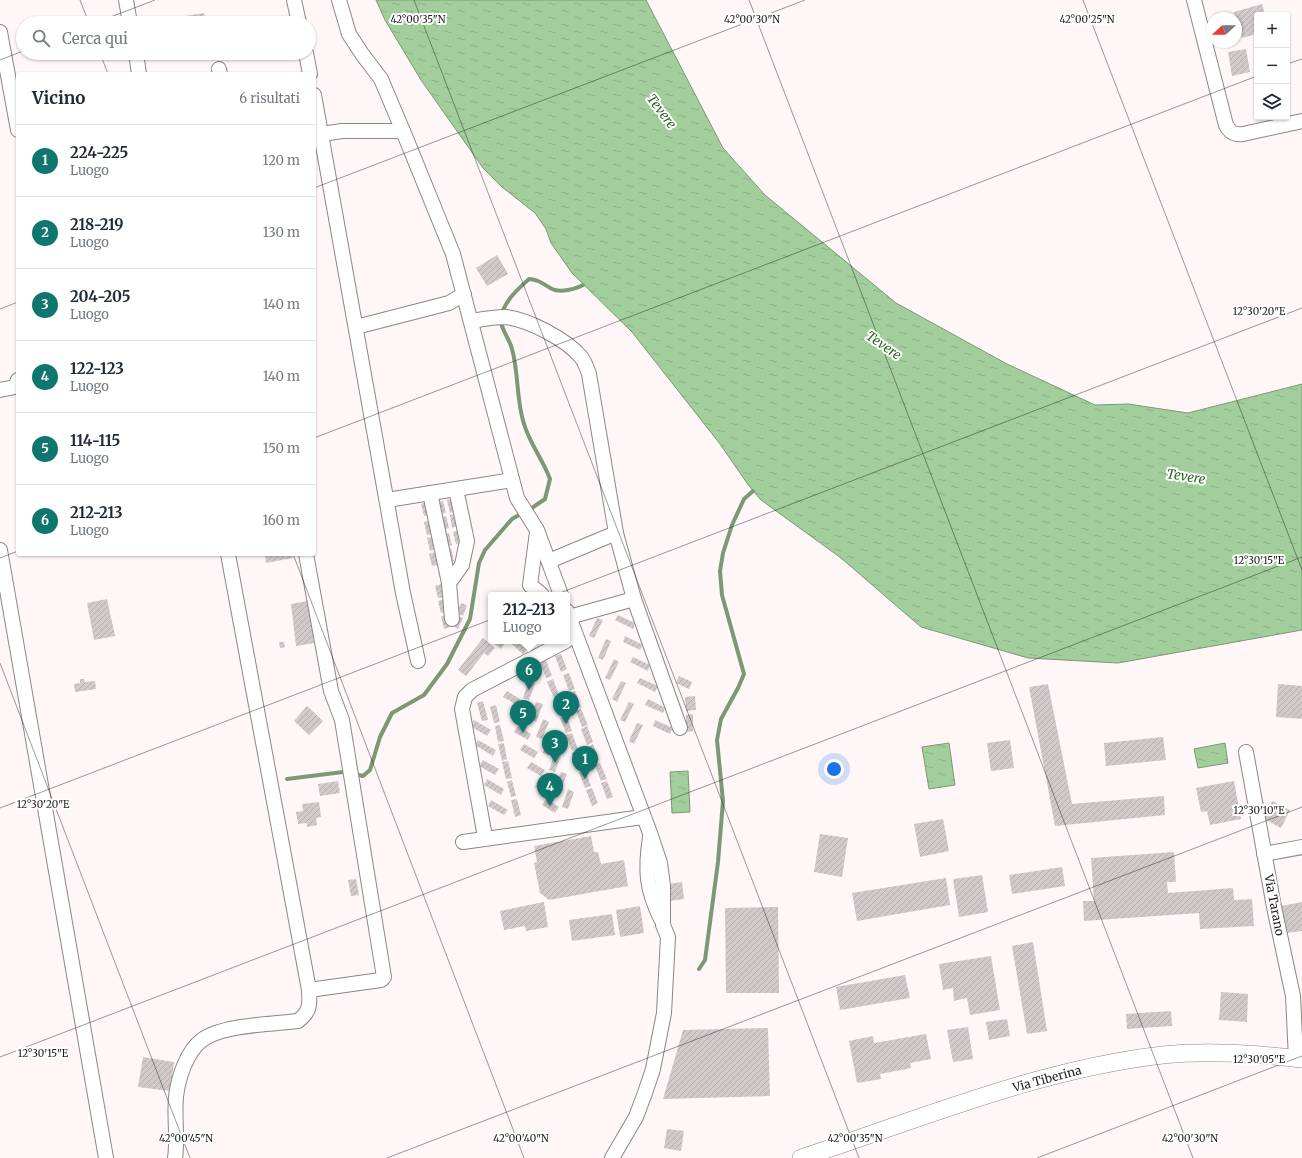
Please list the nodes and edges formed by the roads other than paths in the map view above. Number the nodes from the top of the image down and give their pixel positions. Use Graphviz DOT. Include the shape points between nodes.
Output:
graph roads {
  1 [pos="126,0"];
  2 [pos="294,0"];
  3 [pos="338,0"];
  4 [pos="1194,0"];
  5 [pos="129,16"];
  6 [pos="297,16"];
  7 [pos="0,32"];
  8 [pos="137,60"];
  9 [pos="307,60"];
  10 [pos="139,72"];
  11 [pos="310,72"];
  12 [pos="316,105"];
  13 [pos="16,119"];
  14 [pos="1302,121"];
  15 [pos="403,132"];
  16 [pos="322,134"];
  17 [pos="464,294"];
  18 [pos="471,321"];
  19 [pos="356,327"];
  20 [pos="16,385"];
  21 [pos="0,390"];
  22 [pos="512,480"];
  23 [pos="456,489"];
  24 [pos="430,493"];
  25 [pos="387,500"];
  26 [pos="537,530"];
  27 [pos="616,533"];
  28 [pos="0,550"];
  29 [pos="228,556"];
  30 [pos="306,556"];
  31 [pos="549,561"];
  32 [pos="449,583"];
  33 [pos="538,592"];
  34 [pos="560,592"];
  35 [pos="634,599"];
  36 [pos="570,614"];
  37 [pos="452,619"];
  38 [pos="570,639"];
  39 [pos="560,644"];
  40 [pos="418,661"];
  41 [pos="680,728"];
  42 [pos="1246,752"];
  43 [pos="643,817"];
  44 [pos="485,837"];
  45 [pos="463,842"];
  46 [pos="1302,847"];
  47 [pos="1264,854"];
  48 [pos="309,990"];
  49 [pos="1299,1059"];
  50 [pos="106,1158"];
  51 [pos="175,1158"];
  52 [pos="612,1158"];
  53 [pos="801,1158"];
  1 -- 5 [label="street"];
  2 -- 6 [label="street"];
  3 -- 15 [label="street" via="349,34 382,79"];
  4 -- 14 [label="street" via="1228,130 1237,135"];
  7 -- 13 [label="street"];
  8 -- 10 [label="street"];
  9 -- 11 [label="street"];
  12 -- 16 [label="street"];
  15 -- 16 [label="street" via="342,131"];
  15 -- 17 [label="street" via="453,254"];
  16 -- 19 [label="street"];
  17 -- 18 [label="street"];
  17 -- 19 [label="street" via="449,303"];
  18 -- 22 [label="street"];
  18 -- 27 [label="street" via="489,318 520,319 554,336 580,356 589,374"];
  19 -- 25 [label="street"];
  20 -- 21 [label="street"];
  22 -- 23 [label="street"];
  22 -- 26 [label="street" via="517,498"];
  23 -- 24 [label="street"];
  23 -- 32 [label="street" via="467,541 462,565"];
  24 -- 25 [label="street"];
  24 -- 32 [label="street"];
  25 -- 40 [label="street"];
  26 -- 31 [label="street"];
  26 -- 33 [label="street" via="530,585"];
  27 -- 31 [label="street"];
  27 -- 35 [label="street"];
  28 -- 50 [label="street"];
  29 -- 48 [label="street"];
  30 -- 48 [label="street" via="331,691 342,720 384,977 381,980"];
  31 -- 34 [label="street"];
  32 -- 37 [label="street"];
  35 -- 36 [label="street"];
  35 -- 41 [label="street"];
  38 -- 43 [label="street"];
  39 -- 44 [label="street" via="472,690 465,697 462,709"];
  42 -- 47 [label="street, Via Tarano"];
  43 -- 44 [label="street"];
  43 -- 52 [label="street" via="660,863 663,886 664,925 668,937 664,1013 655,1062 636,1117"];
  44 -- 45 [label="street"];
  46 -- 47 [label="street"];
  47 -- 49 [label="street, Via Tarano" via="1293,996"];
  48 -- 51 [label="street" via="307,1014 298,1021 229,1029 203,1039 191,1052 176,1094"];
  49 -- 53 [label="main road, Via Tiberina" via="1249,1054 1195,1053 1157,1056 1078,1069 962,1104"];
}
